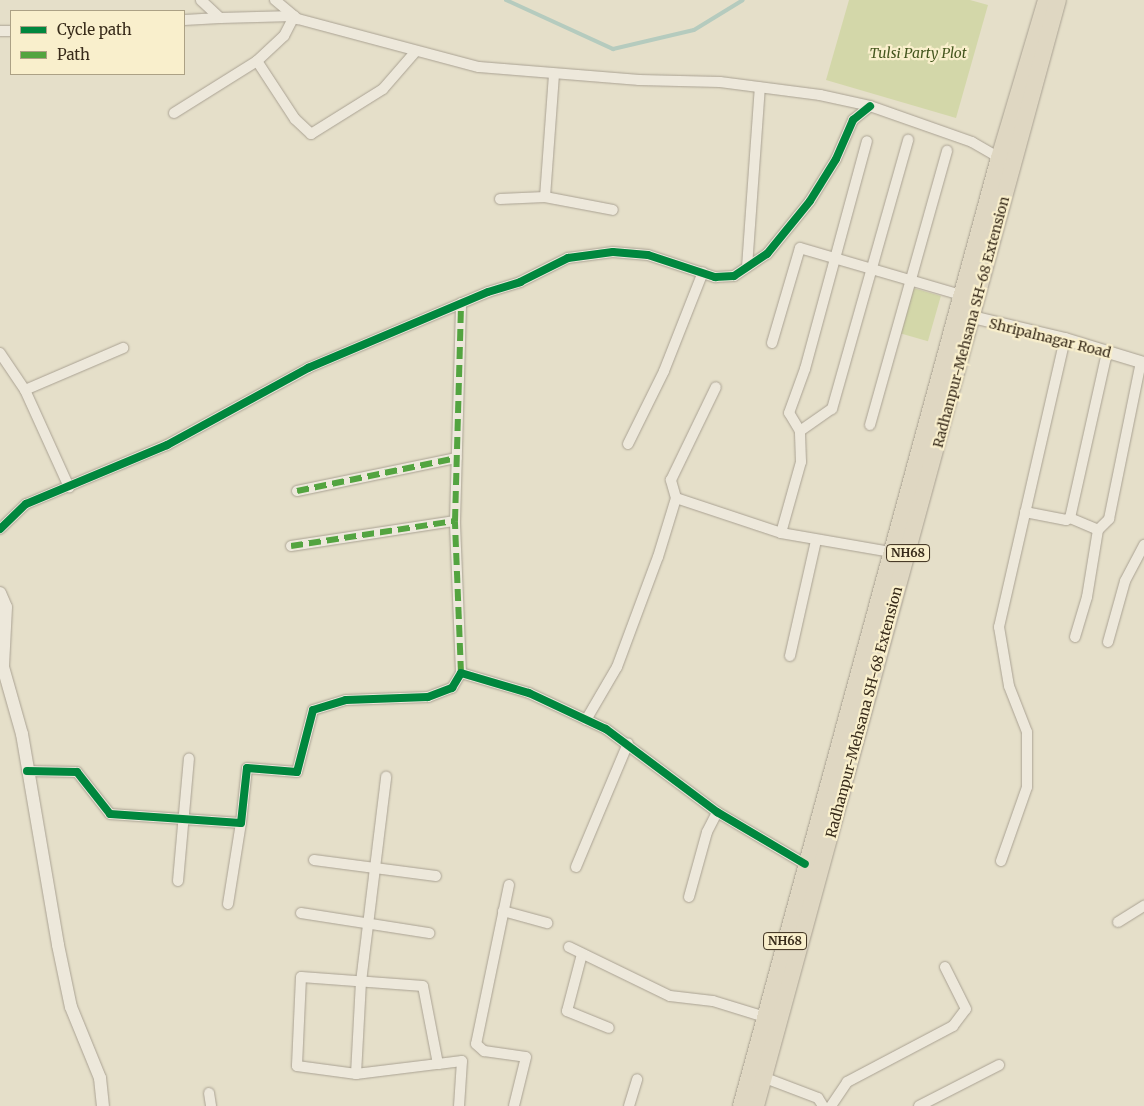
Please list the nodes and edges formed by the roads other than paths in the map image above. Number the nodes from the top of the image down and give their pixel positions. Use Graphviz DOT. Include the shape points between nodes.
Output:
graph roads {
  1 [pos="201,0"];
  2 [pos="275,0"];
  3 [pos="1046,0"];
  4 [pos="1058,0"];
  5 [pos="294,16"];
  6 [pos="220,18"];
  7 [pos="185,20"];
  8 [pos="416,52"];
  9 [pos="257,61"];
  10 [pos="554,74"];
  11 [pos="760,87"];
  12 [pos="870,106"];
  13 [pos="174,113"];
  14 [pos="908,140"];
  15 [pos="867,141"];
  16 [pos="947,151"];
  17 [pos="1006,162"];
  18 [pos="544,197"];
  19 [pos="500,199"];
  20 [pos="613,210"];
  21 [pos="835,258"];
  22 [pos="747,267"];
  23 [pos="872,269"];
  24 [pos="702,272"];
  25 [pos="910,281"];
  26 [pos="961,295"];
  27 [pos="461,303"];
  28 [pos="964,315"];
  29 [pos="1066,339"];
  30 [pos="772,343"];
  31 [pos="123,348"];
  32 [pos="1108,352"];
  33 [pos="0,353"];
  34 [pos="1143,362"];
  35 [pos="716,387"];
  36 [pos="25,390"];
  37 [pos="870,424"];
  38 [pos="800,431"];
  39 [pos="628,444"];
  40 [pos="457,458"];
  41 [pos="69,487"];
  42 [pos="297,491"];
  43 [pos="676,498"];
  44 [pos="1025,512"];
  45 [pos="1070,518"];
  46 [pos="455,521"];
  47 [pos="0,529"];
  48 [pos="1098,530"];
  49 [pos="781,533"];
  50 [pos="816,541"];
  51 [pos="1144,545"];
  52 [pos="292,546"];
  53 [pos="900,554"];
  54 [pos="0,593"];
  55 [pos="1075,637"];
  56 [pos="1108,642"];
  57 [pos="790,656"];
  58 [pos="461,673"];
  59 [pos="586,720"];
  60 [pos="628,743"];
  61 [pos="189,758"];
  62 [pos="27,771"];
  63 [pos="386,777"];
  64 [pos="717,812"];
  65 [pos="183,819"];
  66 [pos="241,823"];
  67 [pos="314,860"];
  68 [pos="1001,861"];
  69 [pos="805,864"];
  70 [pos="576,867"];
  71 [pos="375,871"];
  72 [pos="436,876"];
  73 [pos="178,881"];
  74 [pos="509,885"];
  75 [pos="690,897"];
  76 [pos="228,904"];
  77 [pos="1144,906"];
  78 [pos="503,912"];
  79 [pos="301,913"];
  80 [pos="1118,922"];
  81 [pos="368,923"];
  82 [pos="547,923"];
  83 [pos="429,933"];
  84 [pos="569,947"];
  85 [pos="582,954"];
  86 [pos="945,967"];
  87 [pos="361,982"];
  88 [pos="765,1017"];
  89 [pos="609,1028"];
  90 [pos="438,1064"];
  91 [pos="999,1065"];
  92 [pos="356,1074"];
  93 [pos="757,1075"];
  94 [pos="637,1078"];
  95 [pos="209,1093"];
  96 [pos="103,1106"];
  97 [pos="211,1106"];
  98 [pos="459,1106"];
  99 [pos="514,1106"];
  100 [pos="629,1106"];
  101 [pos="741,1106"];
  102 [pos="756,1106"];
  103 [pos="824,1106"];
  104 [pos="831,1106"];
  105 [pos="919,1106"];
  1 -- 6 [label="street"];
  2 -- 5 [label="street"];
  3 -- 17 [label="highway, NH68"];
  4 -- 17 [label="highway, Radhanpur-Mehsana SH-68 Extension / NH68"];
  5 -- 6 [label="street"];
  5 -- 8 [label="street"];
  5 -- 9 [label="street" via="284,36"];
  6 -- 7 [label="street"];
  8 -- 9 [label="street" via="382,89 310,134 295,119"];
  8 -- 10 [label="street" via="479,67"];
  9 -- 13 [label="street"];
  10 -- 11 [label="street"];
  10 -- 18 [label="street"];
  11 -- 12 [label="street"];
  11 -- 22 [label="street"];
  12 -- 17 [label="street" via="972,142"];
  12 -- 22 [label="street" via="854,120 836,159 810,201 767,254"];
  14 -- 23 [label="street"];
  15 -- 21 [label="street"];
  16 -- 25 [label="street"];
  17 -- 26 [label="highway, NH68"];
  17 -- 28 [label="highway, Radhanpur-Mehsana SH-68 Extension / NH68"];
  18 -- 19 [label="street"];
  18 -- 20 [label="street"];
  21 -- 23 [label="street"];
  21 -- 30 [label="street" via="800,248"];
  21 -- 38 [label="street" via="805,369 789,413"];
  22 -- 24 [label="street" via="734,276 715,277"];
  23 -- 25 [label="street"];
  23 -- 38 [label="street" via="832,409"];
  24 -- 27 [label="street" via="648,255 613,252 568,258 520,282"];
  24 -- 39 [label="street" via="664,371"];
  25 -- 26 [label="street"];
  25 -- 37 [label="street"];
  26 -- 28 [label="highway, NH68"];
  27 -- 40 [label="street"];
  27 -- 41 [label="street" via="308,368 168,445"];
  28 -- 29 [label="street, Shripalnagar Road"];
  28 -- 53 [label="highway, Radhanpur-Mehsana SH-68 Extension / NH68"];
  29 -- 32 [label="street, Shripalnagar Road"];
  29 -- 44 [label="street"];
  31 -- 36 [label="street"];
  32 -- 34 [label="street, Shripalnagar Road"];
  32 -- 45 [label="street"];
  33 -- 36 [label="street"];
  34 -- 48 [label="street" via="1109,519"];
  35 -- 43 [label="street" via="673,473 671,480"];
  36 -- 41 [label="street"];
  38 -- 49 [label="street" via="801,462"];
  40 -- 42 [label="street"];
  40 -- 46 [label="street"];
  41 -- 47 [label="street" via="26,504"];
  43 -- 49 [label="street"];
  43 -- 59 [label="street" via="617,667"];
  44 -- 45 [label="street" via="1066,520"];
  44 -- 68 [label="street" via="999,627 1009,686 1027,732 1027,787"];
  45 -- 48 [label="street"];
  46 -- 52 [label="street"];
  46 -- 58 [label="street"];
  48 -- 55 [label="street"];
  49 -- 50 [label="street"];
  50 -- 53 [label="street"];
  50 -- 57 [label="street"];
  51 -- 56 [label="street" via="1125,581"];
  53 -- 69 [label="highway, NH68"];
  53 -- 93 [label="highway, Radhanpur-Mehsana SH-68 Extension / NH68"];
  54 -- 62 [label="street" via="6,608 3,667 22,734"];
  58 -- 59 [label="street" via="529,693"];
  58 -- 66 [label="street" via="452,688 428,697 346,700 313,710 297,772 247,768"];
  59 -- 60 [label="street"];
  60 -- 64 [label="street"];
  60 -- 70 [label="street"];
  61 -- 65 [label="street"];
  62 -- 65 [label="street" via="77,772 110,814"];
  62 -- 96 [label="street" via="71,1007 100,1078"];
  63 -- 71 [label="street"];
  64 -- 69 [label="street"];
  64 -- 75 [label="street" via="707,832"];
  65 -- 66 [label="street"];
  65 -- 73 [label="street"];
  66 -- 76 [label="street"];
  67 -- 71 [label="street"];
  69 -- 88 [label="highway, NH68"];
  71 -- 72 [label="street"];
  71 -- 81 [label="street"];
  74 -- 78 [label="street"];
  77 -- 80 [label="street"];
  78 -- 82 [label="street"];
  78 -- 99 [label="street" via="476,1044 484,1050 526,1057"];
  79 -- 81 [label="street"];
  81 -- 83 [label="street"];
  81 -- 87 [label="street"];
  84 -- 85 [label="street"];
  85 -- 88 [label="street" via="670,996 713,1001"];
  85 -- 89 [label="street" via="567,1012"];
  86 -- 104 [label="street" via="966,1009 953,1026 847,1082"];
  87 -- 90 [label="street" via="423,986"];
  87 -- 92 [label="street"];
  87 -- 92 [label="street" via="301,977 297,1066"];
  88 -- 93 [label="highway, NH68"];
  90 -- 92 [label="street"];
  90 -- 98 [label="street" via="462,1062"];
  91 -- 105 [label="street"];
  93 -- 101 [label="highway, NH68"];
  93 -- 102 [label="highway, Radhanpur-Mehsana SH-68 Extension / NH68"];
  93 -- 103 [label="street" via="818,1098"];
  94 -- 100 [label="street"];
  95 -- 97 [label="street"];
}
